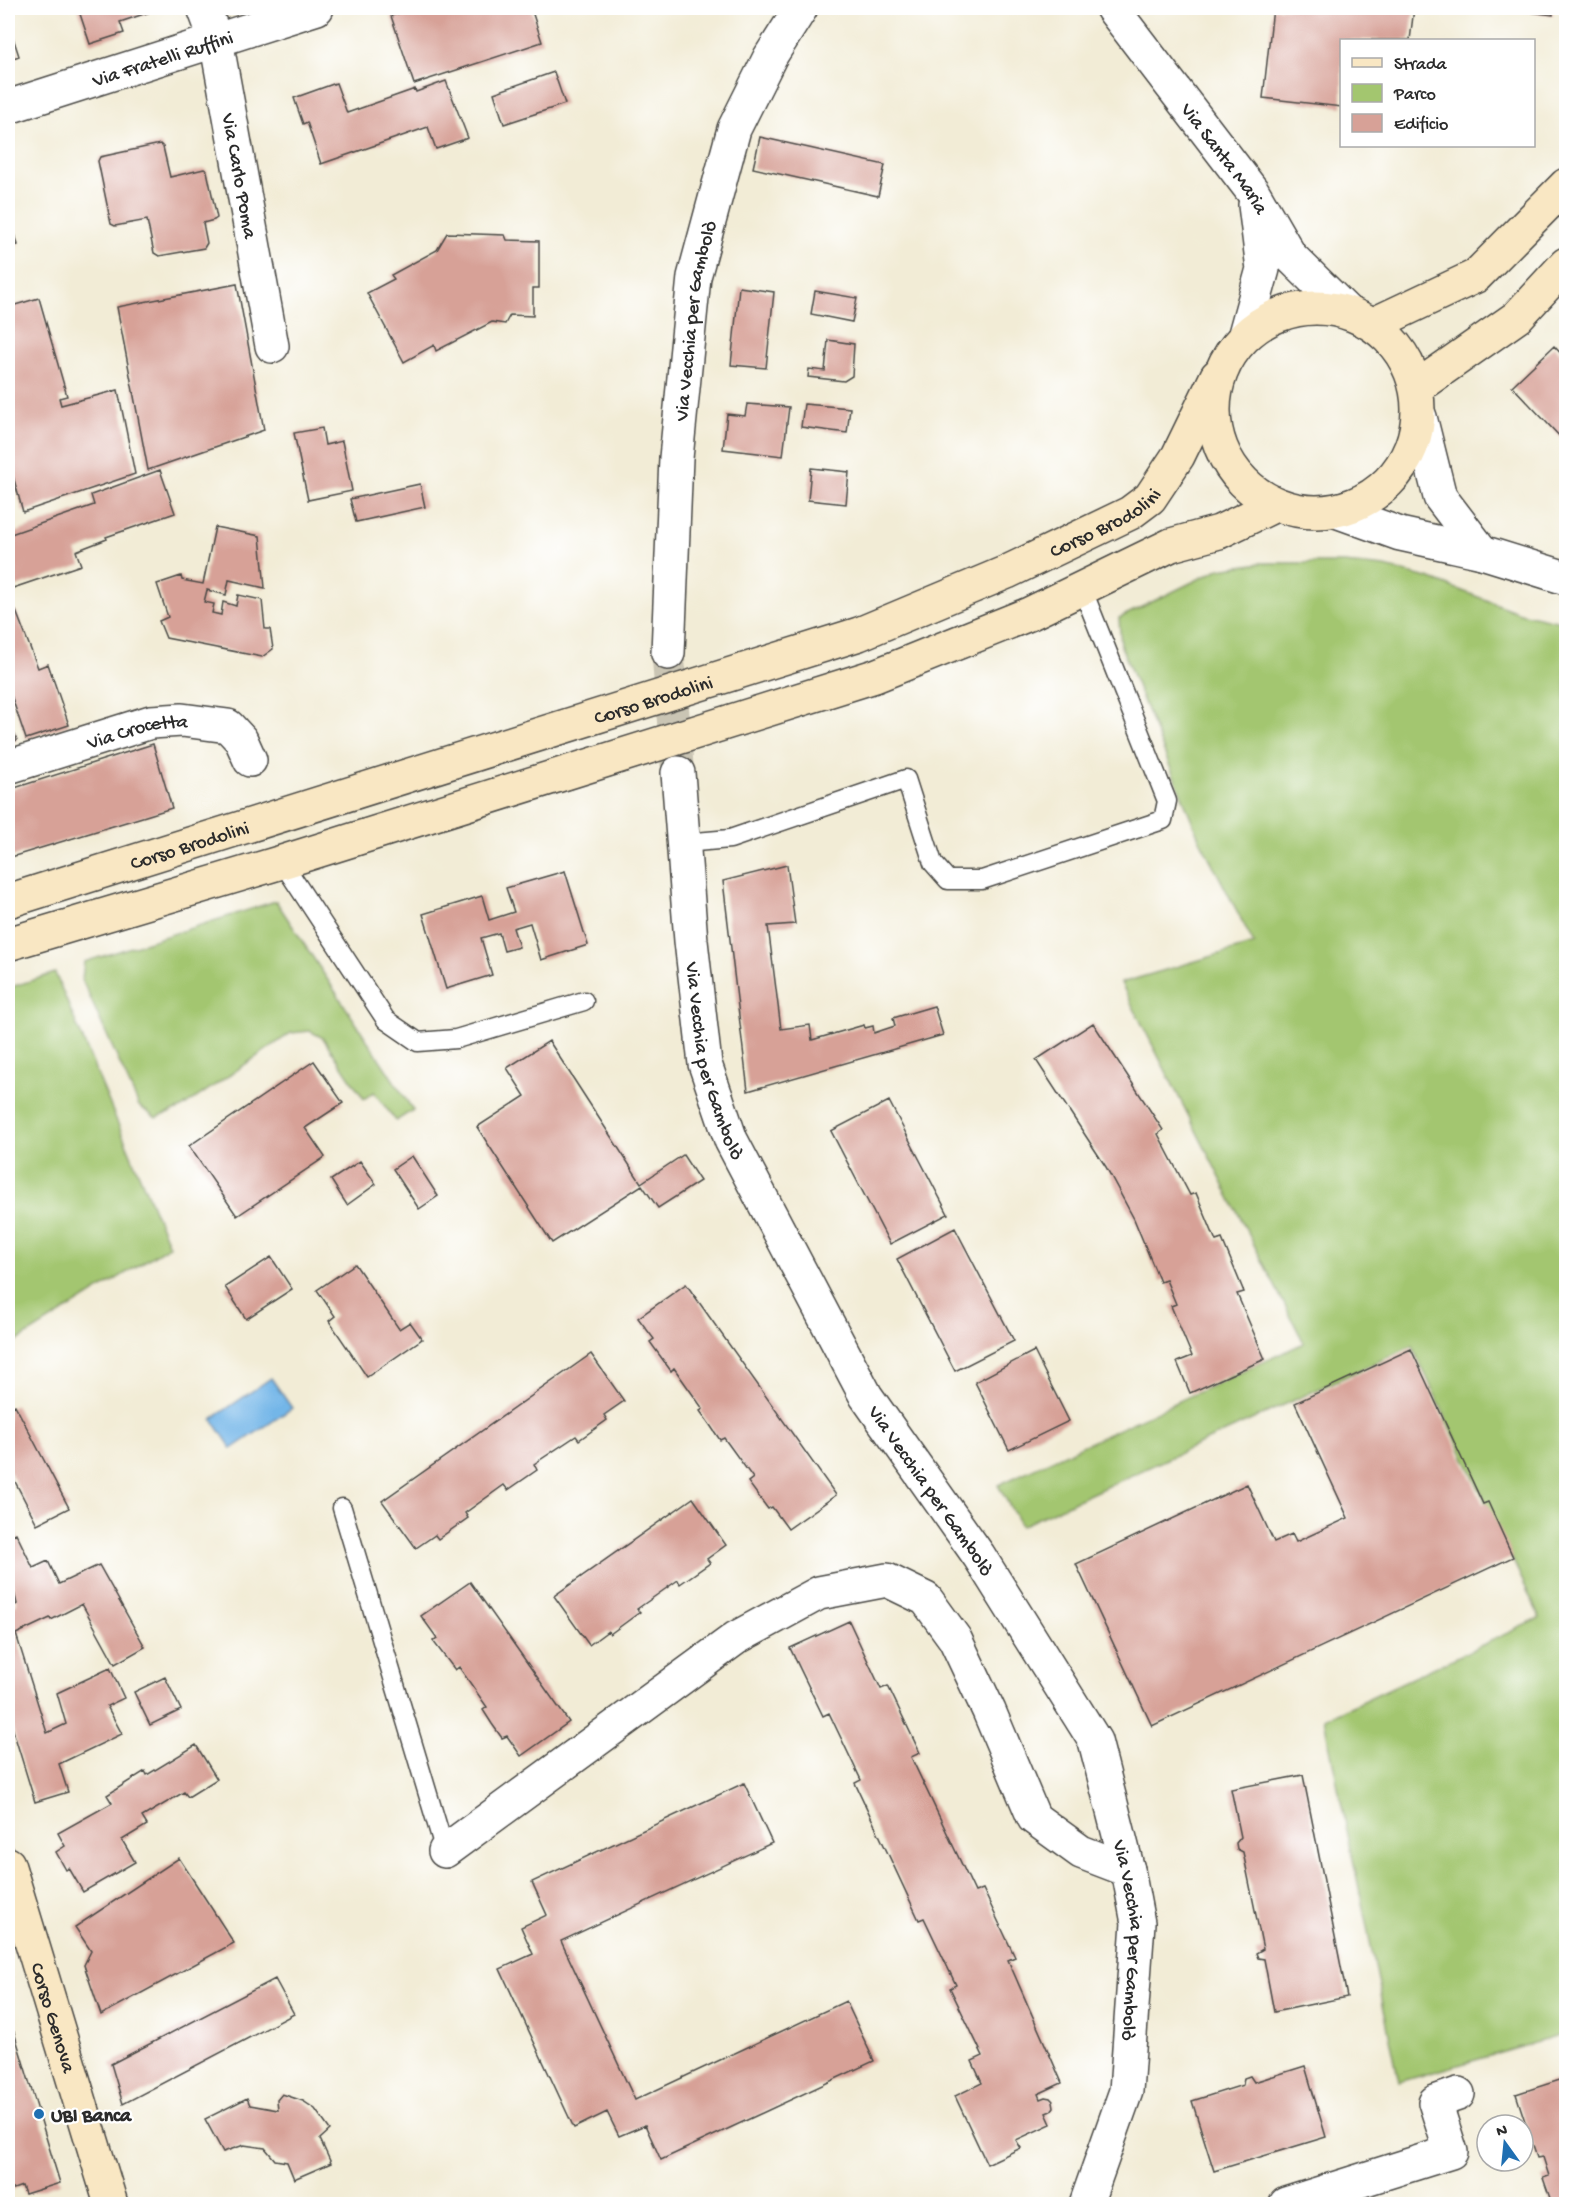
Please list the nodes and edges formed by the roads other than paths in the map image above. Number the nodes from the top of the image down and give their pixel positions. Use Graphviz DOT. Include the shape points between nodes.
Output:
graph roads {
  1 [pos="204,8"];
  2 [pos="317,8"];
  3 [pos="801,8"];
  4 [pos="1112,8"];
  5 [pos="216,40"];
  6 [pos="8,107"];
  7 [pos="1566,185"];
  8 [pos="1253,192"];
  9 [pos="1566,264"];
  10 [pos="1360,317"];
  11 [pos="1245,334"];
  12 [pos="272,346"];
  13 [pos="1217,376"];
  14 [pos="1419,402"];
  15 [pos="1273,506"];
  16 [pos="1339,512"];
  17 [pos="1482,552"];
  18 [pos="1566,578"];
  19 [pos="1082,588"];
  20 [pos="668,653"];
  21 [pos="250,760"];
  22 [pos="8,766"];
  23 [pos="678,773"];
  24 [pos="684,843"];
  25 [pos="282,862"];
  26 [pos="8,901"];
  27 [pos="8,944"];
  28 [pos="584,1000"];
  29 [pos="342,1508"];
  30 [pos="445,1851"];
  31 [pos="8,1864"];
  32 [pos="1128,1870"];
  33 [pos="1458,2094"];
  34 [pos="111,2205"];
  35 [pos="1086,2205"];
  36 [pos="1286,2205"];
  1 -- 5 [label="street, Via Carlo Poma"];
  2 -- 5 [label="street, Via Fratelli Ruffini"];
  3 -- 20 [label="street, Via Vecchia per Gambolò" via="770,57 734,129 694,277 676,458"];
  4 -- 8 [label="street, Via Santa Maria"];
  5 -- 6 [label="street, Via Fratelli Ruffini"];
  5 -- 12 [label="street, Via Carlo Poma"];
  7 -- 10 [label="main road, Corso Brodolini" via="1476,276"];
  8 -- 10 [label="street" via="1290,256"];
  8 -- 11 [label="street, Via Santa Maria" via="1263,269"];
  9 -- 14 [label="main road" via="1517,317"];
  10 -- 11 [label="main road, Corso Brodolini" via="1292,309"];
  10 -- 14 [label="main road" via="1402,352"];
  11 -- 13 [label="main road, Corso Brodolini"];
  13 -- 15 [label="main road, Corso Brodolini" via="1212,427 1233,474"];
  13 -- 26 [label="main road, Corso Brodolini" via="1178,456 1150,498 1130,513 1007,572 859,634"];
  14 -- 16 [label="main road" via="1412,450 1395,478 1370,500"];
  14 -- 17 [label="street" via="1440,497"];
  15 -- 16 [label="main road"];
  15 -- 19 [label="main road" via="1219,532 1171,545"];
  16 -- 17 [label="street" via="1400,534"];
  17 -- 18 [label="street"];
  19 -- 24 [label="lane" via="1167,801 1163,820 982,880 948,880 933,863 906,779 730,839"];
  19 -- 25 [label="main road" via="1029,614 875,676"];
  21 -- 22 [label="street, Via Crocetta" via="241,740 228,726 182,720 151,722"];
  23 -- 24 [label="street, Via Vecchia per Gambolò"];
  24 -- 32 [label="street, Via Vecchia per Gambolò" via="705,1065 731,1140 866,1396 979,1556 1095,1741"];
  25 -- 27 [label="main road"];
  25 -- 28 [label="lane" via="386,1020 418,1042 456,1039"];
  29 -- 30 [label="lane"];
  30 -- 32 [label="street" via="736,1638 819,1593 887,1580 926,1599 955,1639 1034,1818 1081,1852"];
  31 -- 34 [label="main road, Corso Genova"];
  32 -- 35 [label="street, Via Vecchia per Gambolò" via="1138,1923 1126,2091"];
  33 -- 36 [label="street" via="1435,2102 1451,2152"];
}
